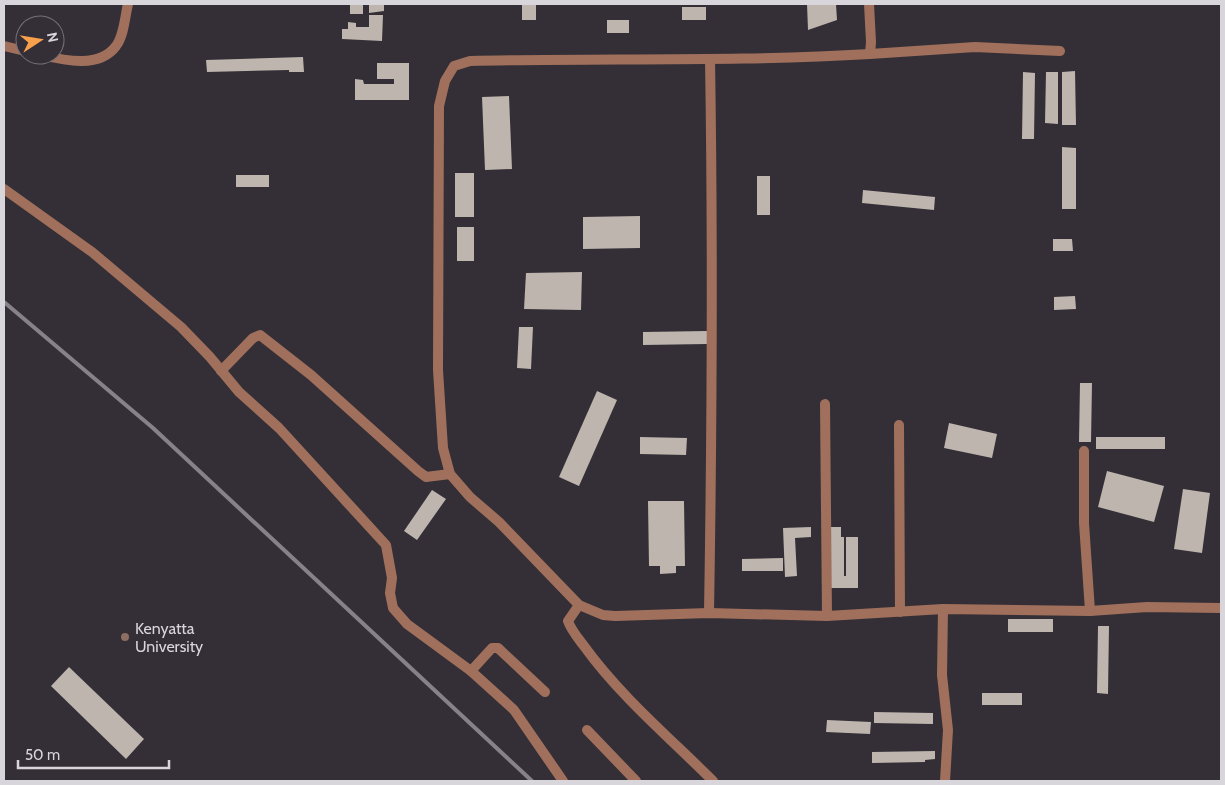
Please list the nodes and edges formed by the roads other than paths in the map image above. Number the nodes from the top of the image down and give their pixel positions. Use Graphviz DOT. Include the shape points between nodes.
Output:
graph roads {
  1 [pos="128,4"];
  2 [pos="869,4"];
  3 [pos="1060,51"];
  4 [pos="870,54"];
  5 [pos="710,59"];
  6 [pos="65,60"];
  7 [pos="4,189"];
  8 [pos="222,371"];
  9 [pos="826,404"];
  10 [pos="900,424"];
  11 [pos="1084,451"];
  12 [pos="450,474"];
  13 [pos="579,605"];
  14 [pos="1221,608"];
  15 [pos="943,609"];
  16 [pos="900,612"];
  17 [pos="1090,612"];
  18 [pos="709,613"];
  19 [pos="827,616"];
  20 [pos="471,671"];
  21 [pos="545,692"];
  22 [pos="587,730"];
  23 [pos="562,781"];
  24 [pos="636,781"];
  25 [pos="713,781"];
  26 [pos="945,781"];
  1 -- 6 [label="street" via="117,45 104,58"];
  2 -- 4 [label="street"];
  3 -- 4 [label="street" via="975,47"];
  4 -- 5 [label="street"];
  5 -- 12 [label="street" via="558,59 470,62 454,66 445,81 439,106 438,174 439,379 443,448"];
  5 -- 18 [label="street" via="710,387 713,444"];
  7 -- 8 [label="street" via="92,252 181,327"];
  8 -- 12 [label="street" via="253,338 260,335 311,374 426,477"];
  8 -- 20 [label="street" via="386,545 393,608 407,624"];
  9 -- 19 [label="street"];
  10 -- 16 [label="street"];
  11 -- 17 [label="street" via="1084,523"];
  12 -- 13 [label="street"];
  13 -- 18 [label="street" via="603,615 615,616"];
  13 -- 25 [label="street" via="568,621 592,658"];
  14 -- 17 [label="street" via="1147,607"];
  15 -- 16 [label="street"];
  15 -- 17 [label="street"];
  15 -- 26 [label="street" via="942,675 948,730"];
  16 -- 19 [label="street"];
  18 -- 19 [label="street"];
  20 -- 21 [label="street" via="492,648 498,648"];
  20 -- 23 [label="street" via="514,710"];
  22 -- 24 [label="street"];
}
